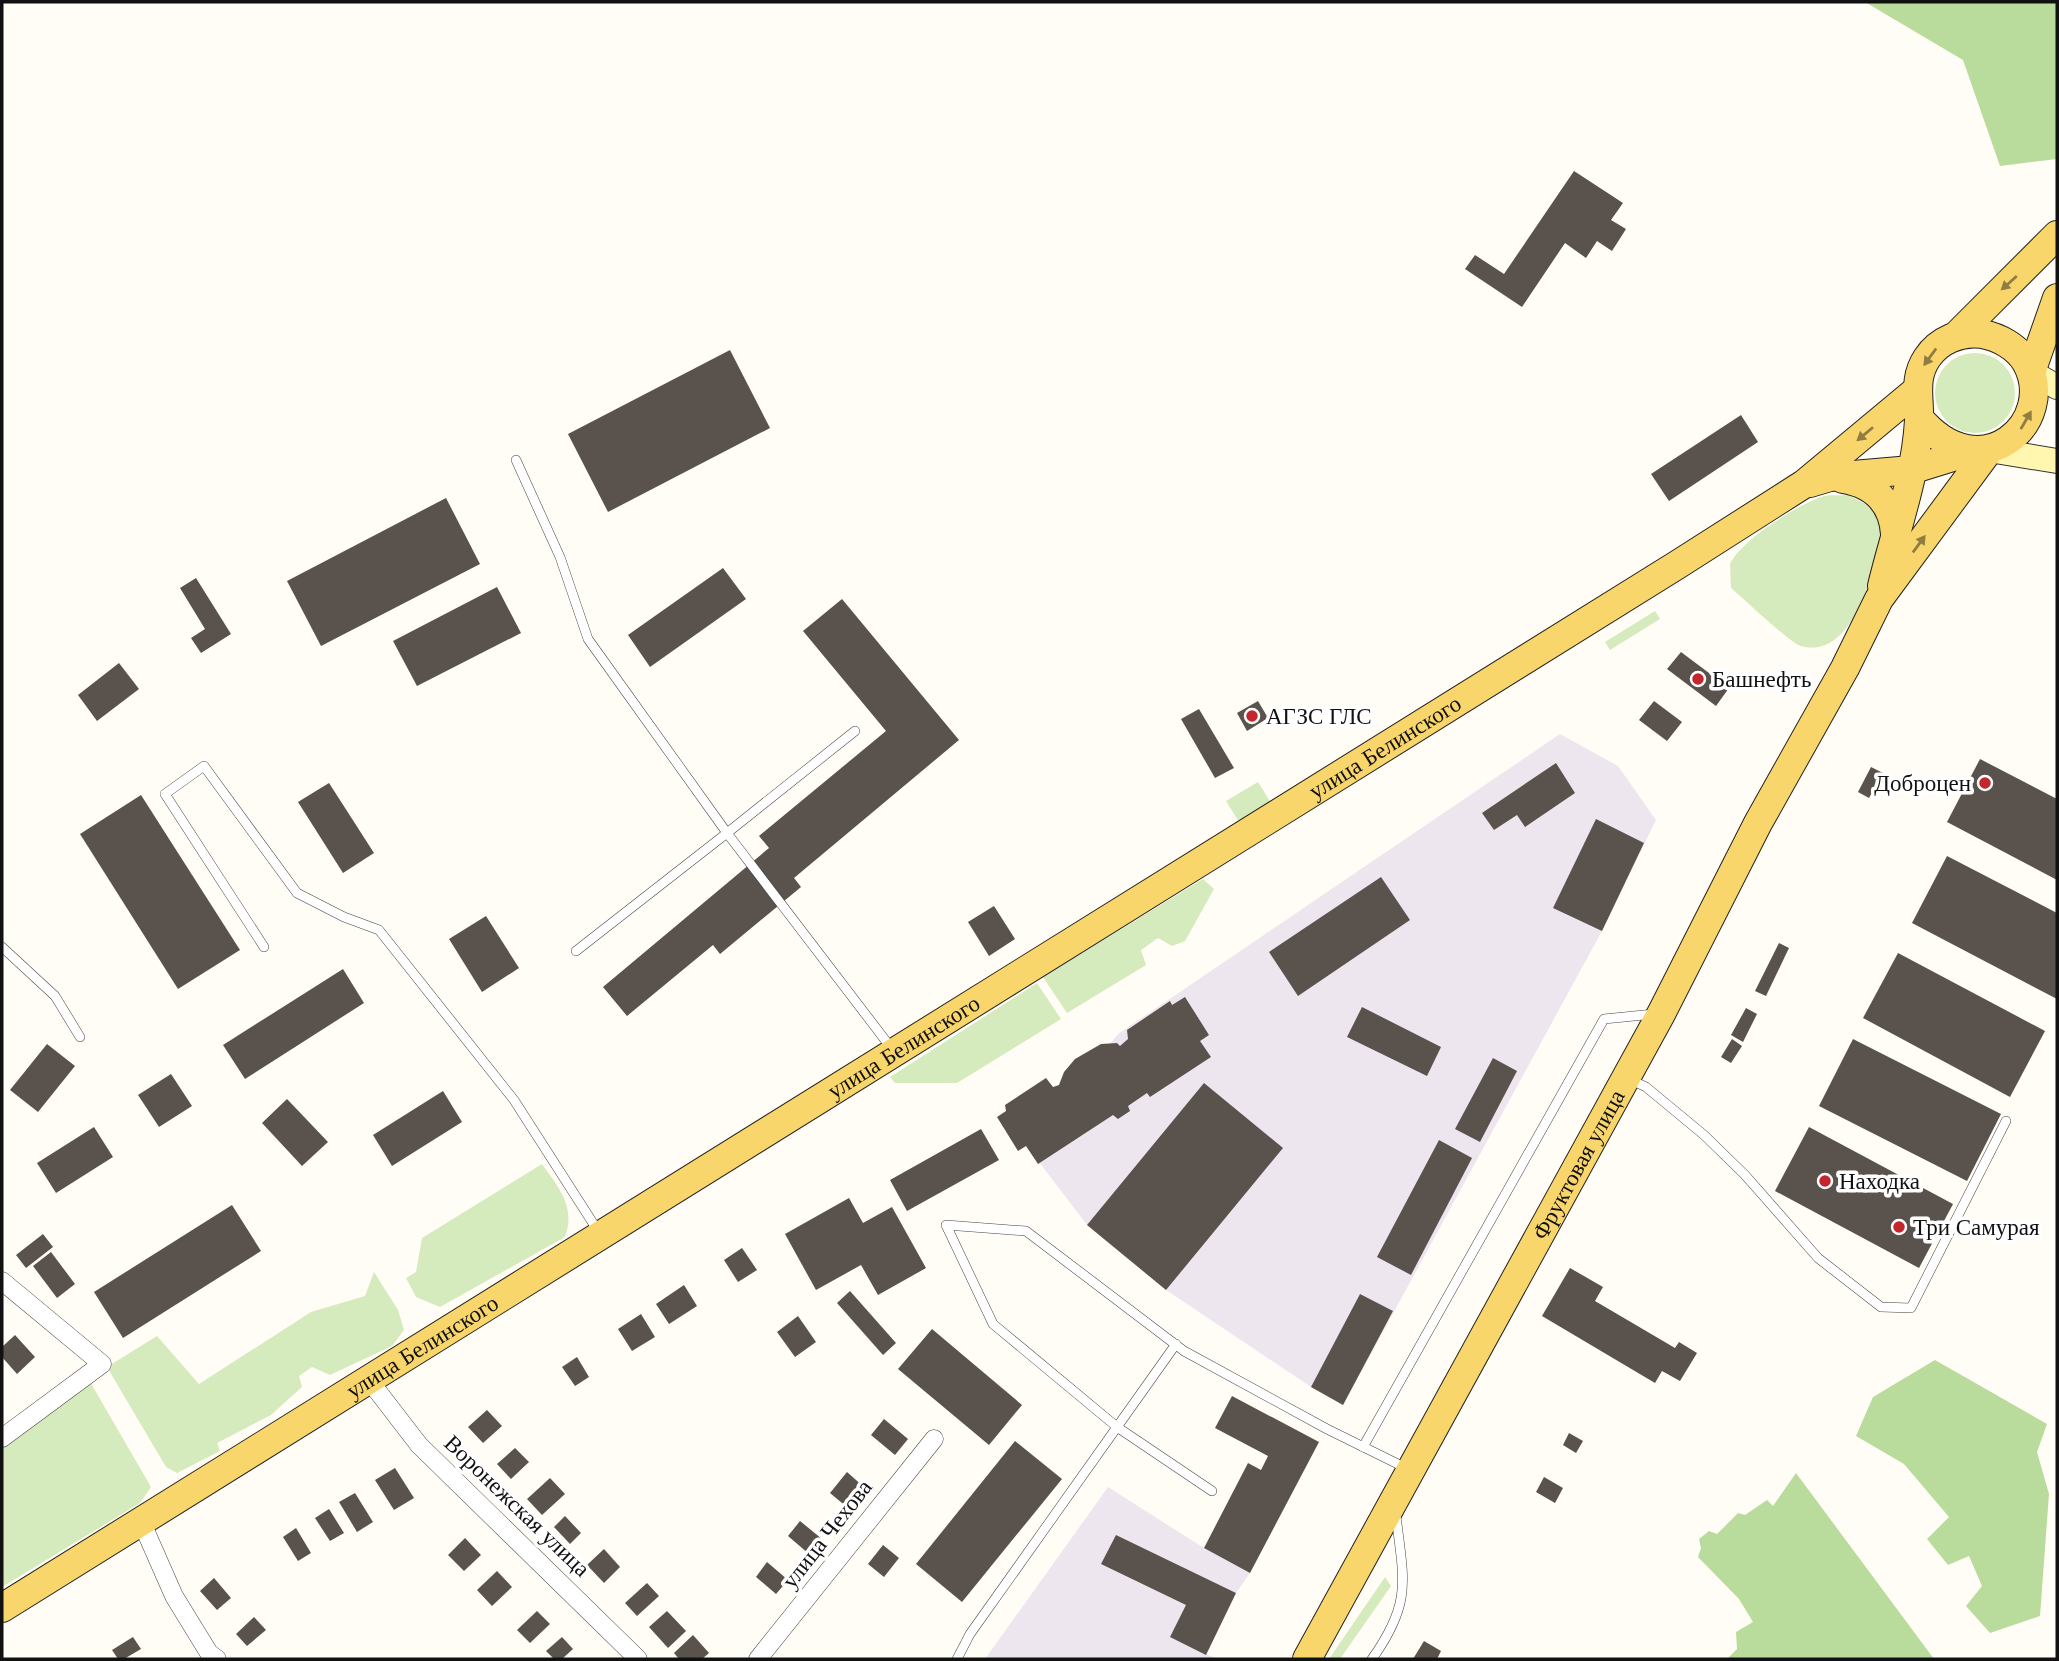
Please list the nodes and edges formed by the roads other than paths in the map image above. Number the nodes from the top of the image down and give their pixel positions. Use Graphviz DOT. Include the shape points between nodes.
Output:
graph roads {
  1 [pos="2057,234"];
  2 [pos="2057,298"];
  3 [pos="1957,335"];
  4 [pos="2031,372"];
  5 [pos="2057,387"];
  6 [pos="1917,390"];
  7 [pos="1919,418"];
  8 [pos="1979,451"];
  9 [pos="516,460"];
  10 [pos="2057,461"];
  11 [pos="1911,470"];
  12 [pos="1817,481"];
  13 [pos="1895,534"];
  14 [pos="1879,599"];
  15 [pos="855,731"];
  16 [pos="727,833"];
  17 [pos="2,947"];
  18 [pos="264,947"];
  19 [pos="576,951"];
  20 [pos="1661,1014"];
  21 [pos="80,1037"];
  22 [pos="895,1053"];
  23 [pos="1626,1078"];
  24 [pos="2006,1121"];
  25 [pos="601,1236"];
  26 [pos="2,1281"];
  27 [pos="1176,1345"];
  28 [pos="369,1380"];
  29 [pos="1117,1427"];
  30 [pos="2,1438"];
  31 [pos="934,1438"];
  32 [pos="1363,1447"];
  33 [pos="1411,1470"];
  34 [pos="1212,1491"];
  35 [pos="1394,1502"];
  36 [pos="141,1521"];
  37 [pos="2,1608"];
  38 [pos="217,1659"];
  39 [pos="638,1659"];
  40 [pos="758,1659"];
  41 [pos="957,1659"];
  42 [pos="1307,1659"];
  43 [pos="1372,1659"];
  1 -- 3 [label="main road, one-way"];
  2 -- 4 [label="main road"];
  3 -- 4 [label="main road" via="1990,335 2005,342"];
  3 -- 6 [label="main road, one-way" via="1928,357"];
  4 -- 5 [label="main road"];
  8 -- 4 [label="main road, one-way" via="2010,440 2026,422 2034,398"];
  6 -- 7 [label="main road"];
  6 -- 12 [label="main road, улица Белинского, one-way"];
  7 -- 8 [label="main road" via="1938,438"];
  7 -- 11 [label="main road"];
  8 -- 10 [label="main road"];
  8 -- 11 [label="main road, улица Белинского"];
  14 -- 8 [label="main road, one-way"];
  9 -- 16 [label="lane" via="560,557 588,639"];
  11 -- 12 [label="main road, улица Белинского"];
  11 -- 13 [label="main road"];
  12 -- 13 [label="main road" via="1859,482 1872,489 1890,510"];
  12 -- 22 [label="main road, улица Белинского"];
  13 -- 14 [label="main road"];
  14 -- 20 [label="main road, Фруктовая улица"];
  15 -- 16 [label="lane"];
  16 -- 19 [label="lane"];
  16 -- 22 [label="lane"];
  17 -- 21 [label="lane" via="55,996"];
  18 -- 25 [label="lane" via="165,794 204,766 298,893 379,930 514,1100"];
  20 -- 23 [label="main road, Фруктовая улица"];
  20 -- 32 [label="lane" via="1604,1019"];
  22 -- 25 [label="main road, улица Белинского"];
  23 -- 24 [label="lane" via="1646,1087 1704,1135 1818,1258 1881,1307 1911,1308"];
  23 -- 33 [label="main road, Фруктовая улица"];
  25 -- 28 [label="main road, улица Белинского"];
  26 -- 30 [label="street" via="102,1364"];
  27 -- 29 [label="lane"];
  27 -- 29 [label="lane" via="1026,1231 946,1225 993,1324"];
  27 -- 32 [label="lane"];
  28 -- 36 [label="main road, улица Белинского"];
  28 -- 39 [label="street, Воронежская улица" via="419,1445"];
  29 -- 34 [label="lane"];
  29 -- 41 [label="lane"];
  31 -- 40 [label="street, улица Чехова"];
  32 -- 33 [label="lane"];
  33 -- 35 [label="main road, Фруктовая улица"];
  35 -- 42 [label="main road, Фруктовая улица"];
  35 -- 43 [label="lane" via="1405,1587 1392,1631"];
  36 -- 37 [label="main road, улица Белинского"];
  36 -- 38 [label="street" via="174,1596"];
}
